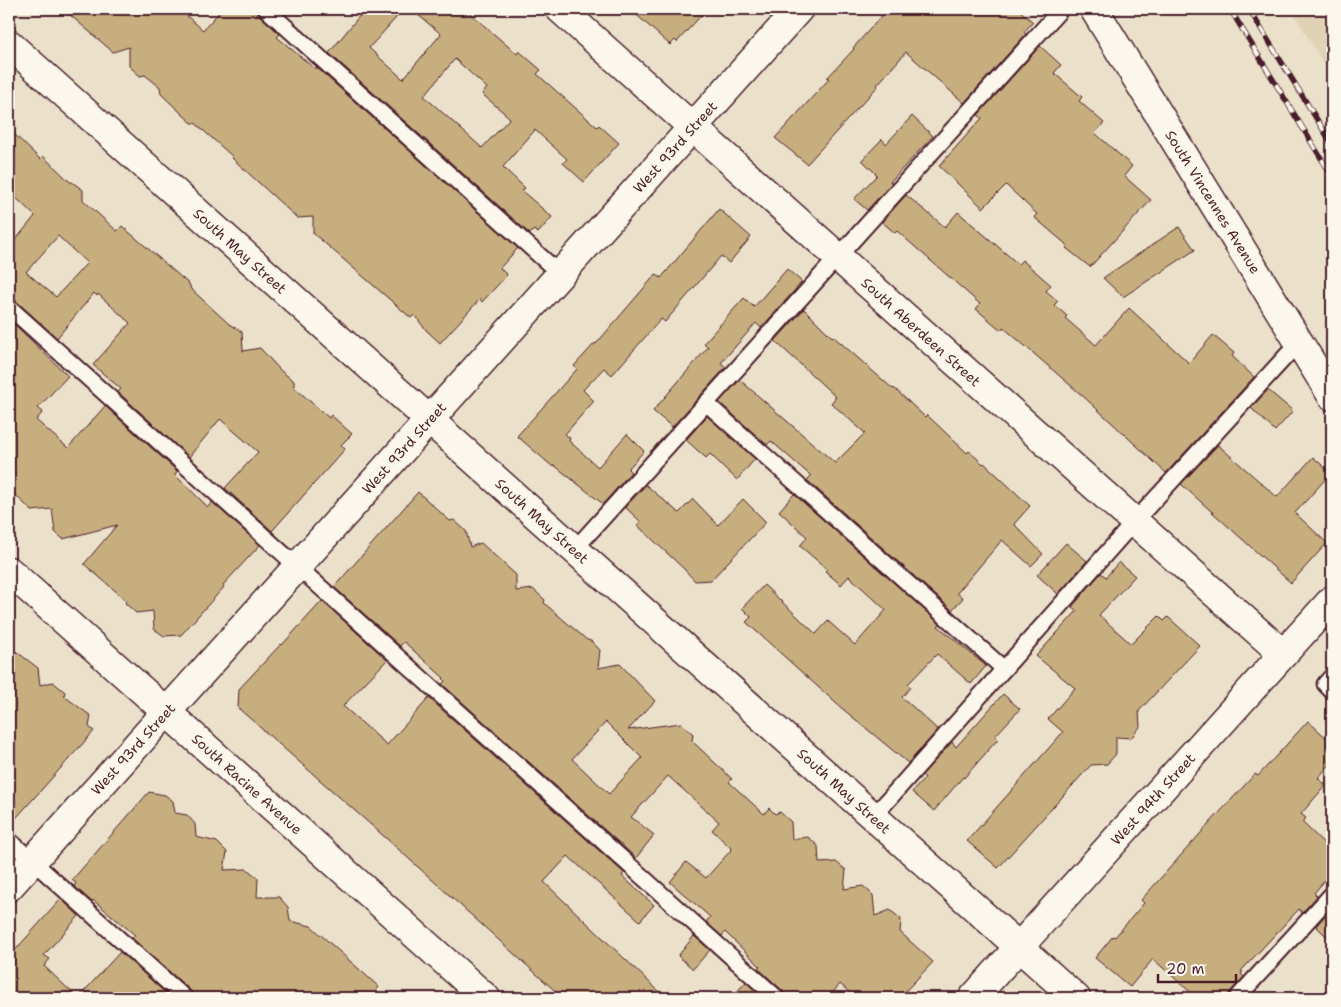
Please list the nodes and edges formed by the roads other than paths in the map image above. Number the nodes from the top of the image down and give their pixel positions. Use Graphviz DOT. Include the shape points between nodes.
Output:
graph roads {
  1 [pos="266,9"];
  2 [pos="560,9"];
  3 [pos="799,9"];
  4 [pos="1061,9"];
  5 [pos="1094,9"];
  6 [pos="9,44"];
  7 [pos="692,127"];
  8 [pos="838,257"];
  9 [pos="560,274"];
  10 [pos="9,307"];
  11 [pos="1299,342"];
  12 [pos="1332,396"];
  13 [pos="706,403"];
  14 [pos="429,420"];
  15 [pos="1134,522"];
  16 [pos="574,550"];
  17 [pos="297,566"];
  18 [pos="9,571"];
  19 [pos="1332,600"];
  20 [pos="1283,654"];
  21 [pos="1004,669"];
  22 [pos="1332,676"];
  23 [pos="1332,691"];
  24 [pos="166,712"];
  25 [pos="873,817"];
  26 [pos="9,840"];
  27 [pos="32,861"];
  28 [pos="9,887"];
  29 [pos="1332,894"];
  30 [pos="1019,947"];
  31 [pos="185,998"];
  32 [pos="486,998"];
  33 [pos="777,998"];
  34 [pos="973,998"];
  35 [pos="1076,998"];
  36 [pos="1237,998"];
  1 -- 9 [label="lane"];
  2 -- 7 [label="street, South Aberdeen Street"];
  3 -- 7 [label="street, West 93rd Street"];
  4 -- 8 [label="lane"];
  5 -- 11 [label="street, South Vincennes Avenue"];
  6 -- 14 [label="street, South May Street"];
  7 -- 8 [label="street, South Aberdeen Street"];
  7 -- 9 [label="street, West 93rd Street"];
  8 -- 13 [label="lane"];
  8 -- 15 [label="street, South Aberdeen Street"];
  9 -- 14 [label="street, West 93rd Street"];
  10 -- 17 [label="lane"];
  11 -- 12 [label="street, South Vincennes Avenue"];
  11 -- 15 [label="lane"];
  13 -- 16 [label="lane"];
  13 -- 21 [label="lane"];
  14 -- 16 [label="street, South May Street"];
  14 -- 17 [label="street, West 93rd Street"];
  15 -- 20 [label="street, South Aberdeen Street"];
  15 -- 21 [label="lane"];
  16 -- 25 [label="street, South May Street"];
  17 -- 24 [label="street, West 93rd Street"];
  17 -- 33 [label="lane"];
  18 -- 24 [label="street, South Racine Avenue"];
  19 -- 20 [label="street, West 94th Street"];
  20 -- 30 [label="street, West 94th Street"];
  21 -- 25 [label="lane"];
  22 -- 23 [label="lane" via="1325,684"];
  24 -- 27 [label="street, West 93rd Street"];
  24 -- 32 [label="street, South Racine Avenue"];
  25 -- 30 [label="street, South May Street"];
  26 -- 27 [label="lane"];
  27 -- 28 [label="street, West 93rd Street"];
  27 -- 31 [label="lane"];
  29 -- 36 [label="lane"];
  30 -- 34 [label="street, West 94th Street"];
  30 -- 35 [label="street, South May Street"];
}
